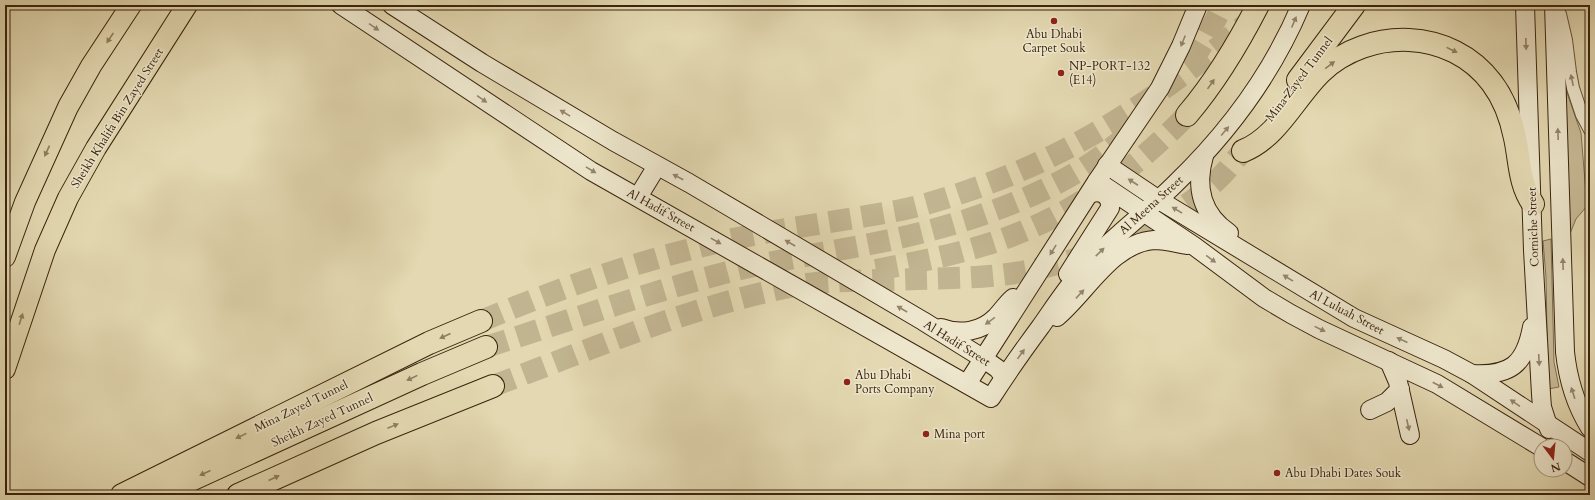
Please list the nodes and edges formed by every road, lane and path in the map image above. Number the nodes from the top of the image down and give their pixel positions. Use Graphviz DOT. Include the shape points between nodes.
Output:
graph roads {
  1 [pos="131,5"];
  2 [pos="173,5"];
  3 [pos="187,5"];
  4 [pos="342,5"];
  5 [pos="392,5"];
  6 [pos="1198,5"];
  7 [pos="1258,5"];
  8 [pos="1301,5"];
  9 [pos="1354,5"];
  10 [pos="1525,5"];
  11 [pos="1554,5"];
  12 [pos="1558,5"];
  13 [pos="142,75"];
  14 [pos="1187,115"];
  15 [pos="1590,130"];
  16 [pos="1204,155"];
  17 [pos="1107,165"];
  18 [pos="657,166"];
  19 [pos="1097,181"];
  20 [pos="1087,196"];
  21 [pos="638,197"];
  22 [pos="1159,200"];
  23 [pos="1533,204"];
  24 [pos="1145,212"];
  25 [pos="1194,246"];
  26 [pos="1250,255"];
  27 [pos="5,257"];
  28 [pos="1030,287"];
  29 [pos="1056,304"];
  30 [pos="1536,307"];
  31 [pos="481,321"];
  32 [pos="923,321"];
  33 [pos="1039,328"];
  34 [pos="486,346"];
  35 [pos="984,359"];
  36 [pos="1389,361"];
  37 [pos="5,369"];
  38 [pos="1472,374"];
  39 [pos="1004,377"];
  40 [pos="968,384"];
  41 [pos="493,386"];
  42 [pos="1400,389"];
  43 [pos="991,398"];
  44 [pos="1370,410"];
  45 [pos="1547,425"];
  46 [pos="1590,428"];
  47 [pos="1410,435"];
  48 [pos="1554,438"];
  49 [pos="1533,442"];
  50 [pos="1590,452"];
  51 [pos="1573,465"];
  52 [pos="1590,478"];
  53 [pos="122,495"];
  54 [pos="158,495"];
  55 [pos="238,495"];
  1 -- 27 [label="main road, one-way" via="68,107 28,196"];
  2 -- 13 [label="main road" via="153,37 145,56"];
  3 -- 13 [label="main road, Sheikh Khalifa Bin Zayed Street"];
  4 -- 21 [label="street, Al Hadif Street, one-way" via="543,140"];
  18 -- 5 [label="street, Al Hadif Street, one-way" via="496,71"];
  6 -- 17 [label="street, one-way" via="1160,88"];
  14 -- 7 [label="highway, one-way" via="1230,57"];
  16 -- 8 [label="street, Al Meena Street, one-way" via="1255,91 1281,49"];
  9 -- 23 [label="highway, Mina Zayed Tunnel, one-way" via="1243,151 1266,137 1313,81 1339,59 1385,41 1425,41 1447,48 1468,59 1484,73 1499,93 1514,133 1522,182"];
  10 -- 23 [label="street, Corniche Street, one-way"];
  46 -- 11 [label="street, one-way" via="1574,398 1565,352"];
  15 -- 12 [label="street, one-way" via="1573,88"];
  37 -- 13 [label="main road, Sheikh Khalifa Bin Zayed Street, one-way" via="40,264 65,204 96,148"];
  16 -- 22 [label="street, Al Meena Street"];
  16 -- 26 [label="street" via="1199,179 1203,201 1216,224 1237,239"];
  17 -- 19 [label="street"];
  22 -- 17 [label="street, Al Luluah Street, one-way"];
  18 -- 21 [label="street"];
  32 -- 18 [label="street, Al Hadif Street, one-way"];
  19 -- 20 [label="street"];
  19 -- 24 [label="street, Al Luluah Street"];
  20 -- 28 [label="street, one-way"];
  20 -- 29 [label="street" via="1094,192 1103,193 1109,200 1110,208 1070,270"];
  21 -- 40 [label="street, Al Hadif Street, one-way"];
  22 -- 24 [label="street, Al Meena Street"];
  26 -- 22 [label="street, Al Luluah Street, one-way"];
  23 -- 30 [label="street, Corniche Street"];
  24 -- 25 [label="street, Al Luluah Street"];
  29 -- 24 [label="street, Al Meena Street, one-way" via="1093,258"];
  33 -- 25 [label="street, one-way" via="1062,312 1115,256 1130,247 1154,240"];
  25 -- 36 [label="street, Al Luluah Street, one-way" via="1264,298 1291,314"];
  38 -- 26 [label="street, Al Luluah Street, one-way" via="1354,318"];
  28 -- 32 [label="street, one-way" via="1012,299 992,320 973,330 957,332"];
  28 -- 35 [label="street"];
  29 -- 33 [label="street, Al Meena Street"];
  30 -- 38 [label="street" via="1527,348 1515,364 1496,374"];
  30 -- 45 [label="street, Corniche Street, one-way" via="1542,407"];
  31 -- 53 [label="highway, Mina Zayed Tunnel, one-way" via="417,349"];
  32 -- 35 [label="street, Al Hadif Street"];
  39 -- 33 [label="street, Al Meena Street, one-way"];
  34 -- 54 [label="highway, Sheikh Zayed Tunnel, one-way"];
  35 -- 39 [label="street, Al Hadif Street"];
  35 -- 40 [label="street"];
  36 -- 42 [label="street"];
  36 -- 49 [label="street, Al Luluah Street, one-way" via="1437,384"];
  45 -- 38 [label="street, Al Luluah Street, one-way"];
  39 -- 43 [label="street, Al Meena Street"];
  40 -- 43 [label="street, Al Hadif Street"];
  55 -- 41 [label="highway, one-way" via="370,436"];
  42 -- 44 [label="street" via="1387,402"];
  42 -- 47 [label="street, one-way"];
  45 -- 48 [label="street, Corniche Street"];
  45 -- 50 [label="street, Al Luluah Street"];
  51 -- 52 [label="street"];
}
